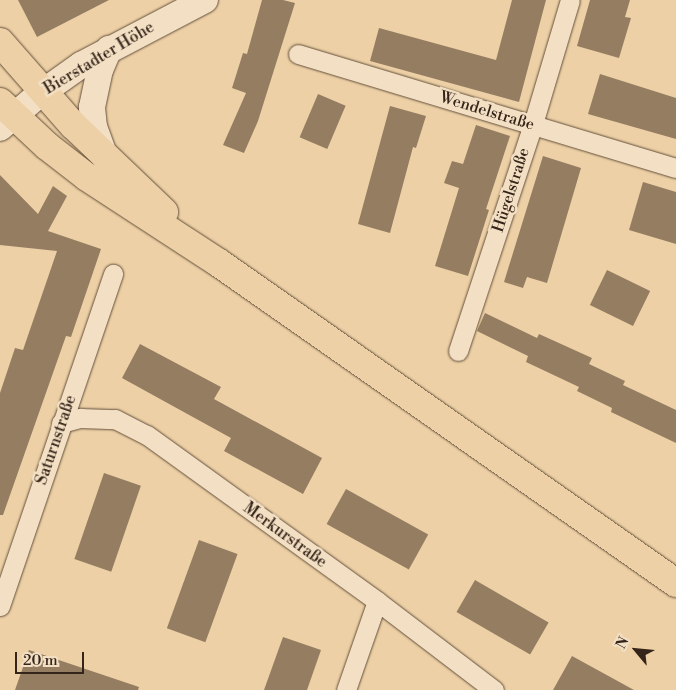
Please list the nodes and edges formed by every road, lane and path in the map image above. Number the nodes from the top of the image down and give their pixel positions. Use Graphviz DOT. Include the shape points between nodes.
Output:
graph roads {
  1 [pos="205,0"];
  2 [pos="570,0"];
  3 [pos="177,6"];
  4 [pos="0,42"];
  5 [pos="109,49"];
  6 [pos="298,54"];
  7 [pos="43,91"];
  8 [pos="4,115"];
  9 [pos="533,124"];
  10 [pos="105,157"];
  11 [pos="676,168"];
  12 [pos="219,263"];
  13 [pos="113,274"];
  14 [pos="458,351"];
  15 [pos="61,423"];
  16 [pos="676,583"];
  17 [pos="377,601"];
  18 [pos="0,606"];
  19 [pos="346,690"];
  20 [pos="494,690"];
  1 -- 3 [label="main road, Bierstadter Höhe"];
  2 -- 9 [label="street, Hügelstraße"];
  3 -- 5 [label="main road, Bierstadter Höhe"];
  4 -- 7 [label="main road"];
  5 -- 7 [label="main road, Bierstadter Höhe"];
  5 -- 10 [label="main road" via="100,70 92,107 94,127"];
  6 -- 9 [label="street, Wendelstraße"];
  7 -- 8 [label="main road, Bierstadter Höhe"];
  7 -- 10 [label="main road"];
  8 -- 12 [label="main road" via="87,177"];
  9 -- 11 [label="street, Wendelstraße"];
  9 -- 14 [label="street, Hügelstraße"];
  10 -- 12 [label="main road"];
  12 -- 16 [label="main road"];
  13 -- 15 [label="street, Saturnstraße"];
  15 -- 17 [label="street, Merkurstraße" via="80,418 115,420 146,435"];
  15 -- 18 [label="street, Saturnstraße"];
  17 -- 19 [label="street"];
  17 -- 20 [label="street, Merkurstraße"];
}
